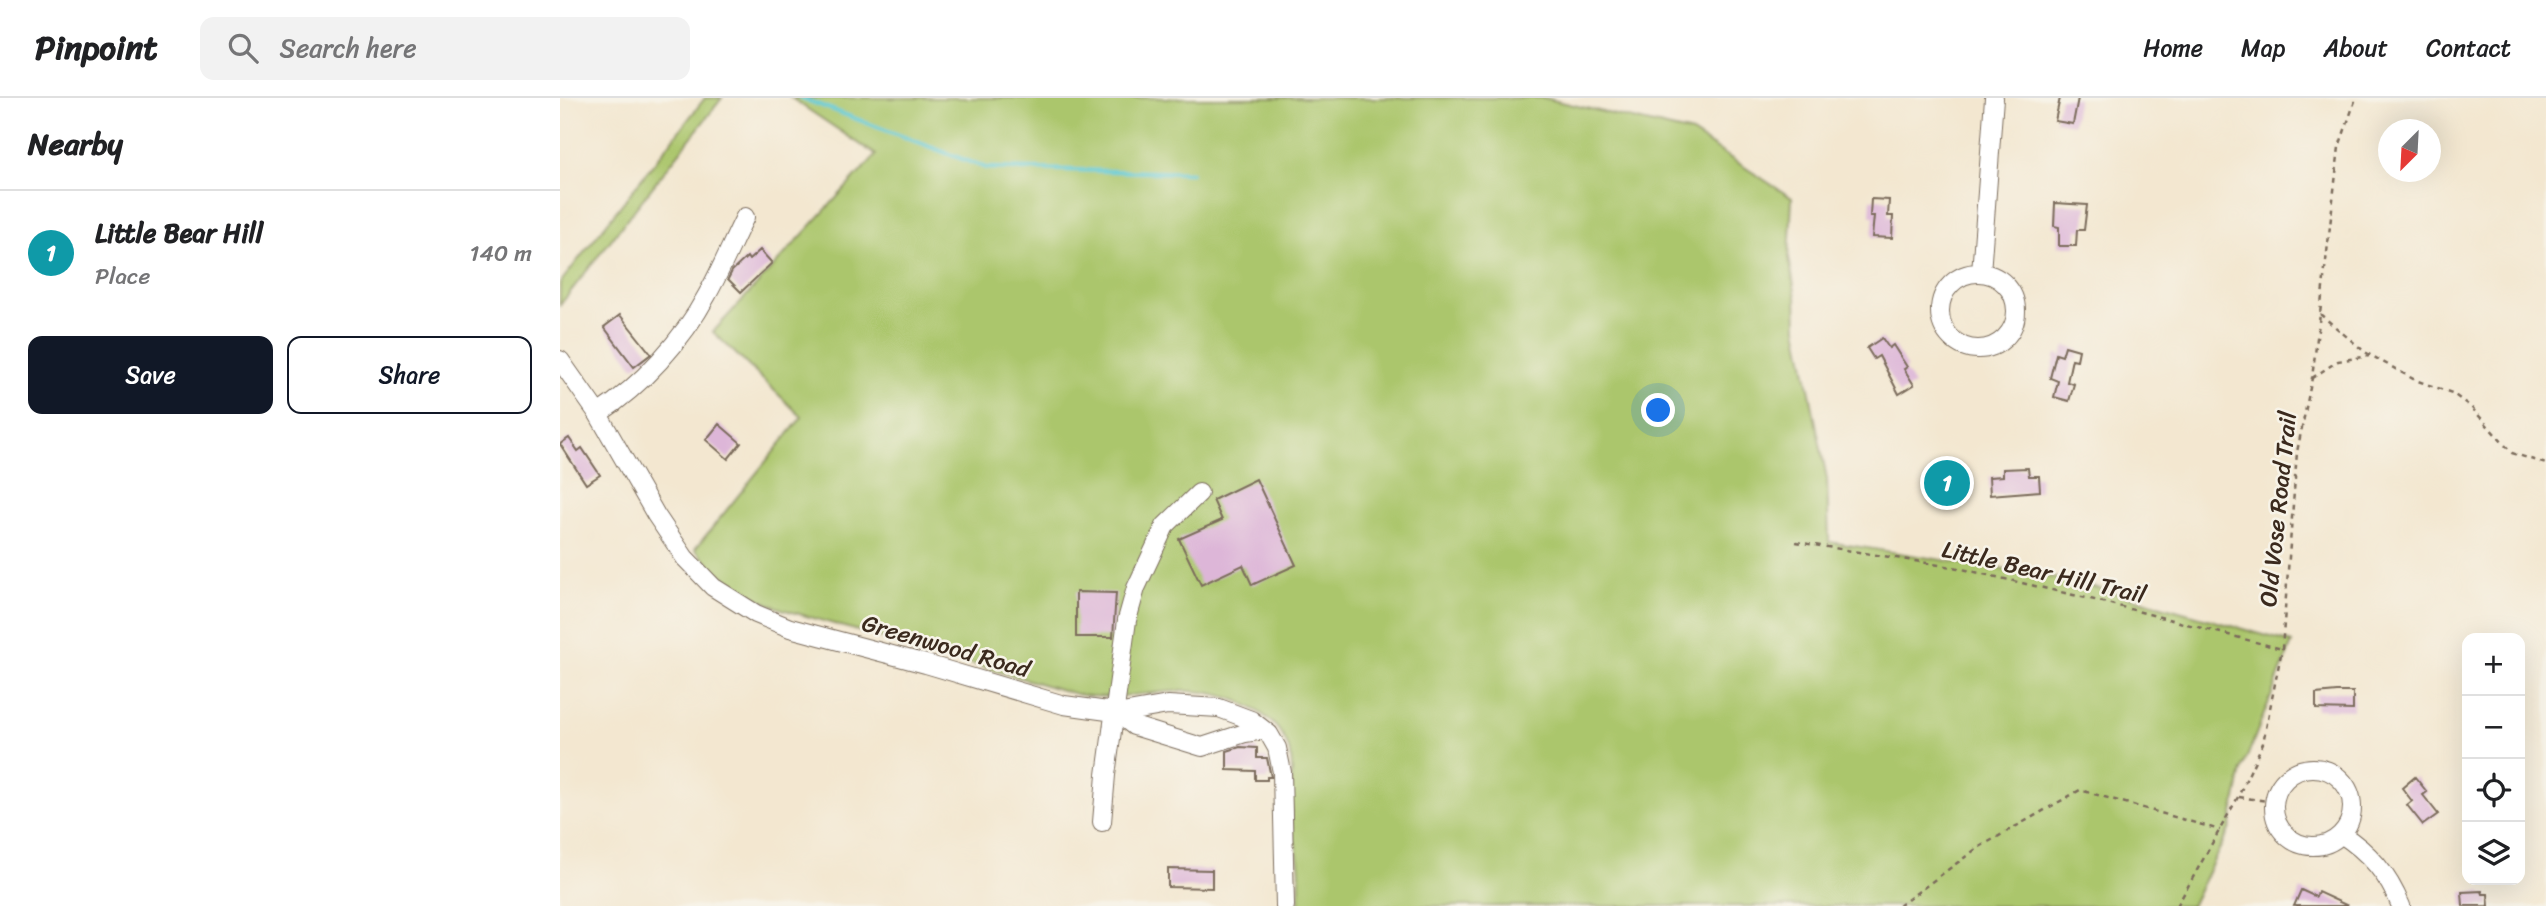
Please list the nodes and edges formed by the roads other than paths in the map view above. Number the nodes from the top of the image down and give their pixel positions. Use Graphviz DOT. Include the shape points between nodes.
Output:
graph roads {
  1 [pos="1994,98"];
  2 [pos="745,217"];
  3 [pos="1981,273"];
  4 [pos="560,360"];
  5 [pos="598,414"];
  6 [pos="1199,493"];
  7 [pos="1115,712"];
  8 [pos="1264,730"];
  9 [pos="1102,822"];
  10 [pos="2342,834"];
  11 [pos="1285,906"];
  12 [pos="2400,906"];
  1 -- 3 [label="street"];
  2 -- 5 [label="street" via="707,296 687,325 666,353"];
  3 -- 3 [label="street" via="1958,278 1940,303 1940,319 1947,334 1973,349 1989,348 2003,340 2015,319 2009,288"];
  4 -- 5 [label="street, Greenwood Road"];
  5 -- 7 [label="street, Greenwood Road" via="685,558 713,587 756,614 790,628 1064,705"];
  6 -- 7 [label="street" via="1165,526 1136,588 1127,620"];
  7 -- 8 [label="street, Greenwood Road" via="1168,705 1219,708"];
  7 -- 8 [label="street" via="1134,726 1202,747"];
  7 -- 9 [label="street"];
  8 -- 11 [label="street" via="1277,748 1282,772"];
  10 -- 10 [label="street" via="2332,842 2308,846 2286,835 2274,814 2278,789 2286,778 2310,768 2336,775 2351,797 2349,823"];
  10 -- 12 [label="street" via="2376,862"];
}
